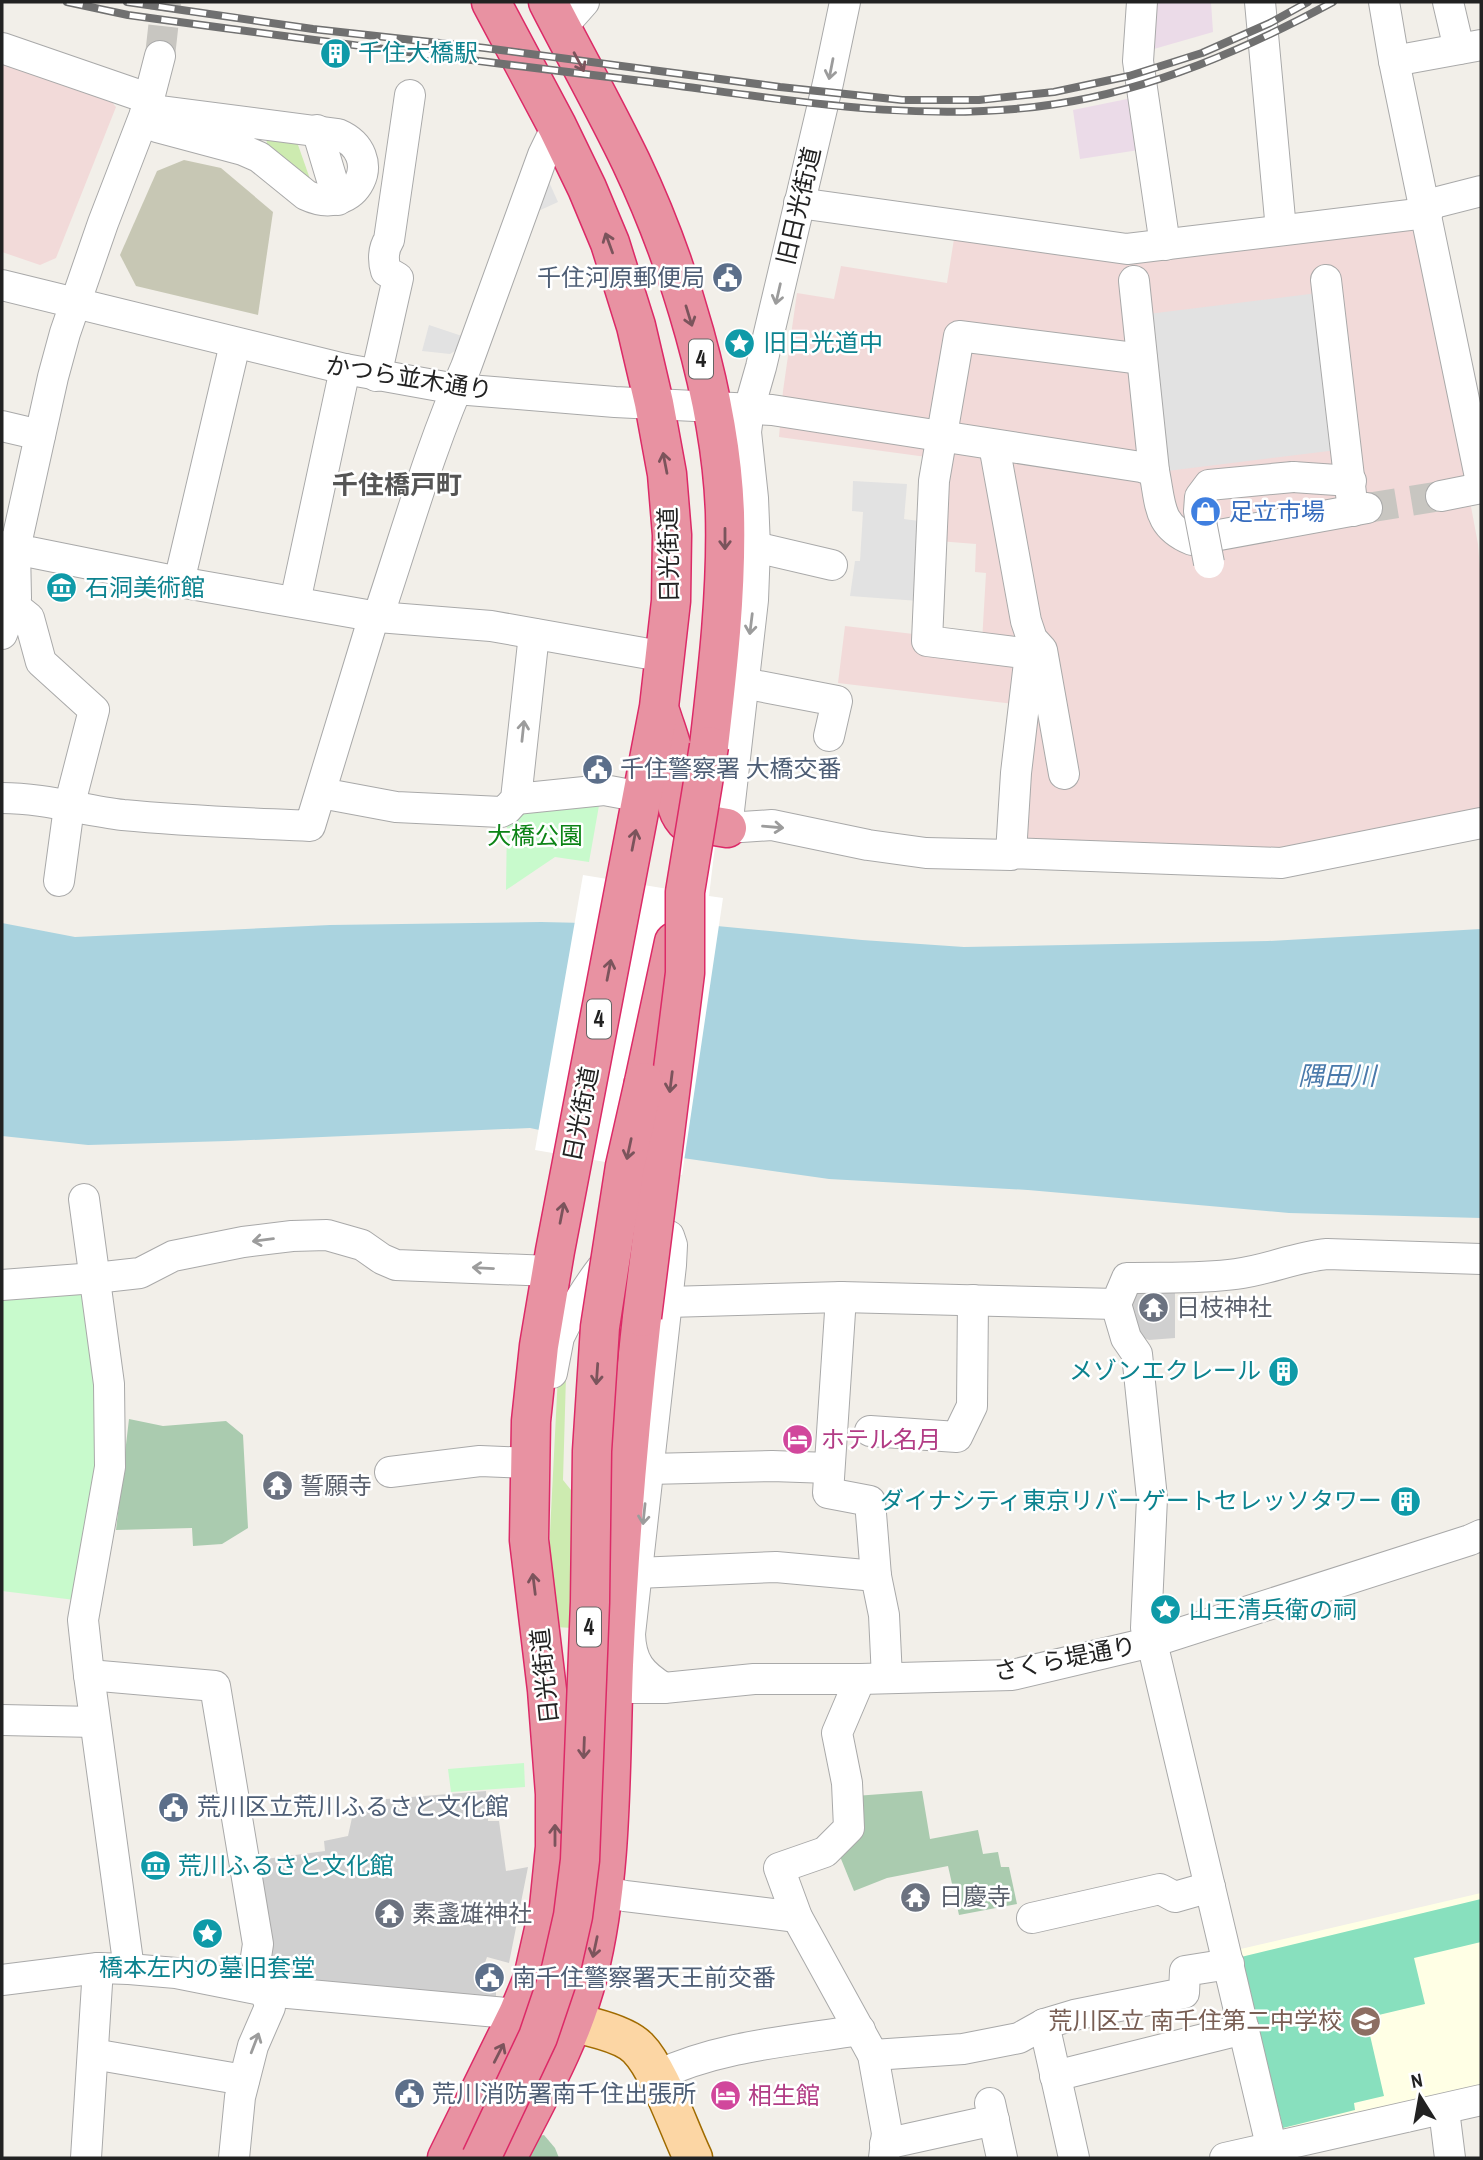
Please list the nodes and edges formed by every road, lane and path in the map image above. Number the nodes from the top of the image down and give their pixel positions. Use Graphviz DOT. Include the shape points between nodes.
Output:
graph roads {
  1 [pos="491,2"];
  2 [pos="845,2"];
  3 [pos="1142,2"];
  4 [pos="1260,2"];
  5 [pos="1384,2"];
  6 [pos="1448,2"];
  7 [pos="564,11"];
  8 [pos="1470,47"];
  9 [pos="2,48"];
  10 [pos="160,56"];
  11 [pos="1394,61"];
  12 [pos="410,95"];
  13 [pos="147,106"];
  14 [pos="557,127"];
  15 [pos="1481,191"];
  16 [pos="799,203"];
  17 [pos="1426,213"];
  18 [pos="1281,230"];
  19 [pos="1165,244"];
  20 [pos="1326,280"];
  21 [pos="1134,281"];
  22 [pos="2,285"];
  23 [pos="75,304"];
  24 [pos="235,344"];
  25 [pos="1142,359"];
  26 [pos="345,369"];
  27 [pos="376,376"];
  28 [pos="456,389"];
  29 [pos="654,403"];
  30 [pos="711,406"];
  31 [pos="749,410"];
  32 [pos="2,426"];
  33 [pos="40,435"];
  34 [pos="941,436"];
  35 [pos="994,445"];
  36 [pos="1154,471"];
  37 [pos="1350,481"];
  38 [pos="1481,482"];
  39 [pos="1481,488"];
  40 [pos="1441,495"];
  41 [pos="8,547"];
  42 [pos="755,547"];
  43 [pos="1209,563"];
  44 [pos="832,565"];
  45 [pos="179,582"];
  46 [pos="295,602"];
  47 [pos="15,606"];
  48 [pos="376,617"];
  49 [pos="2,634"];
  50 [pos="534,634"];
  51 [pos="1031,647"];
  52 [pos="666,657"];
  53 [pos="743,683"];
  54 [pos="659,707"];
  55 [pos="829,736"];
  56 [pos="1064,774"];
  57 [pos="321,793"];
  58 [pos="642,797"];
  59 [pos="2,798"];
  60 [pos="516,799"];
  61 [pos="69,807"];
  62 [pos="1481,823"];
  63 [pos="727,828"];
  64 [pos="1011,853"];
  65 [pos="59,881"];
  66 [pos="685,892"];
  67 [pos="84,1199"];
  68 [pos="1481,1259"];
  69 [pos="551,1271"];
  70 [pos="92,1278"];
  71 [pos="2,1284"];
  72 [pos="841,1297"];
  73 [pos="973,1300"];
  74 [pos="1116,1304"];
  75 [pos="655,1309"];
  76 [pos="531,1421"];
  77 [pos="870,1431"];
  78 [pos="530,1463"];
  79 [pos="830,1468"];
  80 [pos="648,1469"];
  81 [pos="390,1472"];
  82 [pos="1481,1535"];
  83 [pos="637,1573"];
  84 [pos="876,1576"];
  85 [pos="616,1620"];
  86 [pos="1152,1642"];
  87 [pos="89,1675"];
  88 [pos="874,1678"];
  89 [pos="613,1687"];
  90 [pos="664,1688"];
  91 [pos="547,1690"];
  92 [pos="2,1720"];
  93 [pos="95,1722"];
  94 [pos="1210,1887"];
  95 [pos="603,1891"];
  96 [pos="797,1917"];
  97 [pos="1032,1918"];
  98 [pos="1228,1964"];
  99 [pos="98,1968"];
  100 [pos="129,1969"];
  101 [pos="2,1980"];
  102 [pos="266,1991"];
  103 [pos="518,2014"];
  104 [pos="573,2022"];
  105 [pos="1044,2024"];
  106 [pos="1244,2029"];
  107 [pos="866,2043"];
  108 [pos="93,2054"];
  109 [pos="656,2076"];
  110 [pos="1055,2076"];
  111 [pos="244,2080"];
  112 [pos="1481,2100"];
  113 [pos="1444,2110"];
  114 [pos="884,2151"];
  115 [pos="1273,2153"];
  116 [pos="86,2158"];
  117 [pos="234,2158"];
  118 [pos="447,2158"];
  119 [pos="481,2158"];
  120 [pos="507,2158"];
  121 [pos="693,2158"];
  122 [pos="1002,2158"];
  123 [pos="1074,2158"];
  124 [pos="1225,2158"];
  125 [pos="1450,2158"];
  1 -- 14 [label="highway, 日光街道 / 4"];
  2 -- 16 [label="street, 旧日光街道, one-way"];
  3 -- 19 [label="street" via="1138,61"];
  4 -- 18 [label="street"];
  5 -- 11 [label="street"];
  6 -- 8 [label="street"];
  7 -- 30 [label="highway, 日光街道 / 4, one-way" via="654,214 698,347"];
  8 -- 11 [label="street"];
  9 -- 13 [label="street"];
  10 -- 13 [label="street"];
  11 -- 17 [label="street"];
  12 -- 27 [label="street" via="385,246 386,271 398,278"];
  13 -- 13 [label="street" via="157,127 259,156 315,199 338,200 360,184 360,153 338,134"];
  13 -- 23 [label="street"];
  14 -- 28 [label="street"];
  29 -- 14 [label="highway, 日光街道 / 4, one-way" via="610,243"];
  15 -- 17 [label="street" via="1434,203"];
  16 -- 19 [label="street" via="1108,248"];
  16 -- 31 [label="street, 旧日光街道, one-way"];
  17 -- 18 [label="street"];
  17 -- 38 [label="street"];
  18 -- 19 [label="street"];
  20 -- 37 [label="street"];
  21 -- 25 [label="street"];
  22 -- 23 [label="street, かつら並木通り"];
  23 -- 24 [label="street, かつら並木通り"];
  23 -- 33 [label="street"];
  24 -- 26 [label="street, かつら並木通り"];
  24 -- 45 [label="street"];
  25 -- 34 [label="street" via="959,337"];
  25 -- 36 [label="street"];
  26 -- 27 [label="street, かつら並木通り"];
  26 -- 46 [label="street"];
  27 -- 28 [label="street, かつら並木通り"];
  28 -- 29 [label="street, かつら並木通り"];
  28 -- 48 [label="street"];
  29 -- 30 [label="street, かつら並木通り"];
  52 -- 29 [label="highway, 日光街道 / 4, one-way" via="672,535"];
  30 -- 31 [label="street, かつら並木通り"];
  30 -- 66 [label="highway, 日光街道 / 4, one-way, bridge" via="725,511 725,554 709,746"];
  31 -- 34 [label="street, かつら並木通り"];
  31 -- 42 [label="street, 旧日光街道" via="746,432"];
  32 -- 33 [label="street"];
  33 -- 41 [label="street"];
  34 -- 35 [label="street, かつら並木通り"];
  34 -- 51 [label="street" via="934,481 927,641"];
  35 -- 36 [label="street, かつら並木通り"];
  35 -- 51 [label="street"];
  36 -- 37 [label="street" via="1169,526 1192,540 1360,510"];
  37 -- 43 [label="street, bridge" via="1293,477 1209,485 1200,496 1199,511"];
  39 -- 40 [label="street"];
  41 -- 45 [label="street"];
  41 -- 47 [label="street"];
  42 -- 44 [label="street"];
  42 -- 53 [label="street, 旧日光街道, one-way"];
  45 -- 46 [label="street"];
  46 -- 48 [label="street"];
  47 -- 49 [label="street"];
  47 -- 61 [label="street" via="29,618 41,662 94,710"];
  48 -- 50 [label="street"];
  48 -- 57 [label="street"];
  50 -- 52 [label="street"];
  60 -- 50 [label="street, one-way"];
  51 -- 56 [label="street" via="1042,650"];
  51 -- 64 [label="street"];
  52 -- 54 [label="highway, 日光街道 / 4"];
  53 -- 55 [label="street" via="837,701"];
  53 -- 63 [label="street, 旧日光街道"];
  54 -- 58 [label="highway, 日光街道 / 4"];
  54 -- 63 [label="highway" via="675,762 678,814 684,821"];
  57 -- 60 [label="street" via="396,807 501,812"];
  57 -- 61 [label="street" via="310,826 190,821"];
  58 -- 60 [label="street" via="604,790"];
  69 -- 58 [label="highway, 日光街道 / 4, one-way"];
  59 -- 61 [label="street"];
  61 -- 65 [label="street"];
  62 -- 64 [label="street" via="1281,863"];
  63 -- 64 [label="street, one-way" via="772,825 926,853"];
  66 -- 75 [label="highway, 日光街道 / 4, one-way, bridge" via="685,973"];
  66 -- 119 [label="highway, 日光街道 / 4, one-way, bridge" via="625,1166 600,1327 580,1860 573,1916 538,2037"];
  67 -- 70 [label="street"];
  68 -- 74 [label="street" via="1309,1256 1232,1275 1127,1279"];
  69 -- 70 [label="street, one-way" via="396,1265 362,1245 327,1236 304,1236 232,1244 173,1256 140,1273"];
  69 -- 76 [label="highway, 日光街道 / 4"];
  70 -- 71 [label="street"];
  70 -- 87 [label="street" via="109,1384 110,1467 83,1620"];
  72 -- 73 [label="street"];
  72 -- 75 [label="street"];
  72 -- 79 [label="street"];
  73 -- 74 [label="street"];
  73 -- 77 [label="street" via="972,1406 957,1437"];
  74 -- 86 [label="street" via="1126,1338 1138,1354 1152,1498 1146,1628"];
  75 -- 76 [label="street" via="671,1265 671,1238 659,1231 646,1231 620,1246 573,1310 559,1336 549,1385"];
  75 -- 80 [label="street"];
  75 -- 85 [label="highway, 日光街道 / 4" via="628,1439"];
  76 -- 78 [label="highway, 日光街道 / 4"];
  78 -- 81 [label="street" via="480,1461"];
  91 -- 78 [label="highway, 日光街道 / 4, one-way" via="529,1539"];
  79 -- 80 [label="street"];
  79 -- 84 [label="street" via="828,1493 870,1501"];
  80 -- 83 [label="street, one-way"];
  82 -- 86 [label="street, さくら堤通り"];
  83 -- 84 [label="street" via="776,1567"];
  83 -- 85 [label="street"];
  83 -- 90 [label="street" via="631,1650 643,1673"];
  84 -- 88 [label="street" via="884,1615"];
  85 -- 89 [label="highway, 日光街道 / 4"];
  86 -- 88 [label="street, さくら堤通り" via="1012,1675"];
  86 -- 94 [label="street"];
  87 -- 93 [label="street"];
  87 -- 102 [label="street" via="215,1686 258,1944 256,1957"];
  88 -- 90 [label="street, さくら堤通り" via="754,1679"];
  88 -- 96 [label="street" via="837,1733 847,1783 849,1828 825,1852 779,1868"];
  89 -- 90 [label="street, さくら堤通り"];
  89 -- 91 [label="street, さくら堤通り"];
  89 -- 95 [label="highway, 日光街道 / 4"];
  103 -- 91 [label="highway, 日光街道 / 4, one-way" via="533,1978 549,1907 555,1847"];
  92 -- 93 [label="street"];
  93 -- 100 [label="street"];
  94 -- 97 [label="street" via="1175,1897 1160,1889"];
  94 -- 98 [label="street"];
  95 -- 96 [label="street"];
  95 -- 104 [label="highway, 日光街道 / 4, one-way" via="588,1978"];
  96 -- 107 [label="street"];
  98 -- 105 [label="street" via="1185,1971 1184,1993"];
  98 -- 106 [label="street"];
  99 -- 100 [label="street"];
  99 -- 101 [label="street"];
  99 -- 108 [label="street"];
  100 -- 102 [label="street" via="176,1973"];
  102 -- 103 [label="street"];
  111 -- 102 [label="street, one-way" via="271,2007"];
  103 -- 104 [label="main road"];
  118 -- 103 [label="highway, 日光街道 / 4, one-way"];
  104 -- 109 [label="main road" via="629,2041"];
  104 -- 120 [label="highway, 日光街道 / 4"];
  105 -- 107 [label="street" via="1019,2038 963,2049"];
  105 -- 110 [label="street"];
  106 -- 110 [label="street"];
  106 -- 115 [label="street"];
  107 -- 109 [label="street" via="737,2049"];
  107 -- 114 [label="street" via="887,2133"];
  108 -- 111 [label="street"];
  108 -- 116 [label="street"];
  109 -- 121 [label="main road"];
  110 -- 123 [label="street"];
  111 -- 117 [label="street"];
  112 -- 113 [label="street"];
  113 -- 115 [label="street"];
  113 -- 125 [label="street"];
  114 -- 122 [label="street" via="992,2112"];
  115 -- 124 [label="street"];
}
